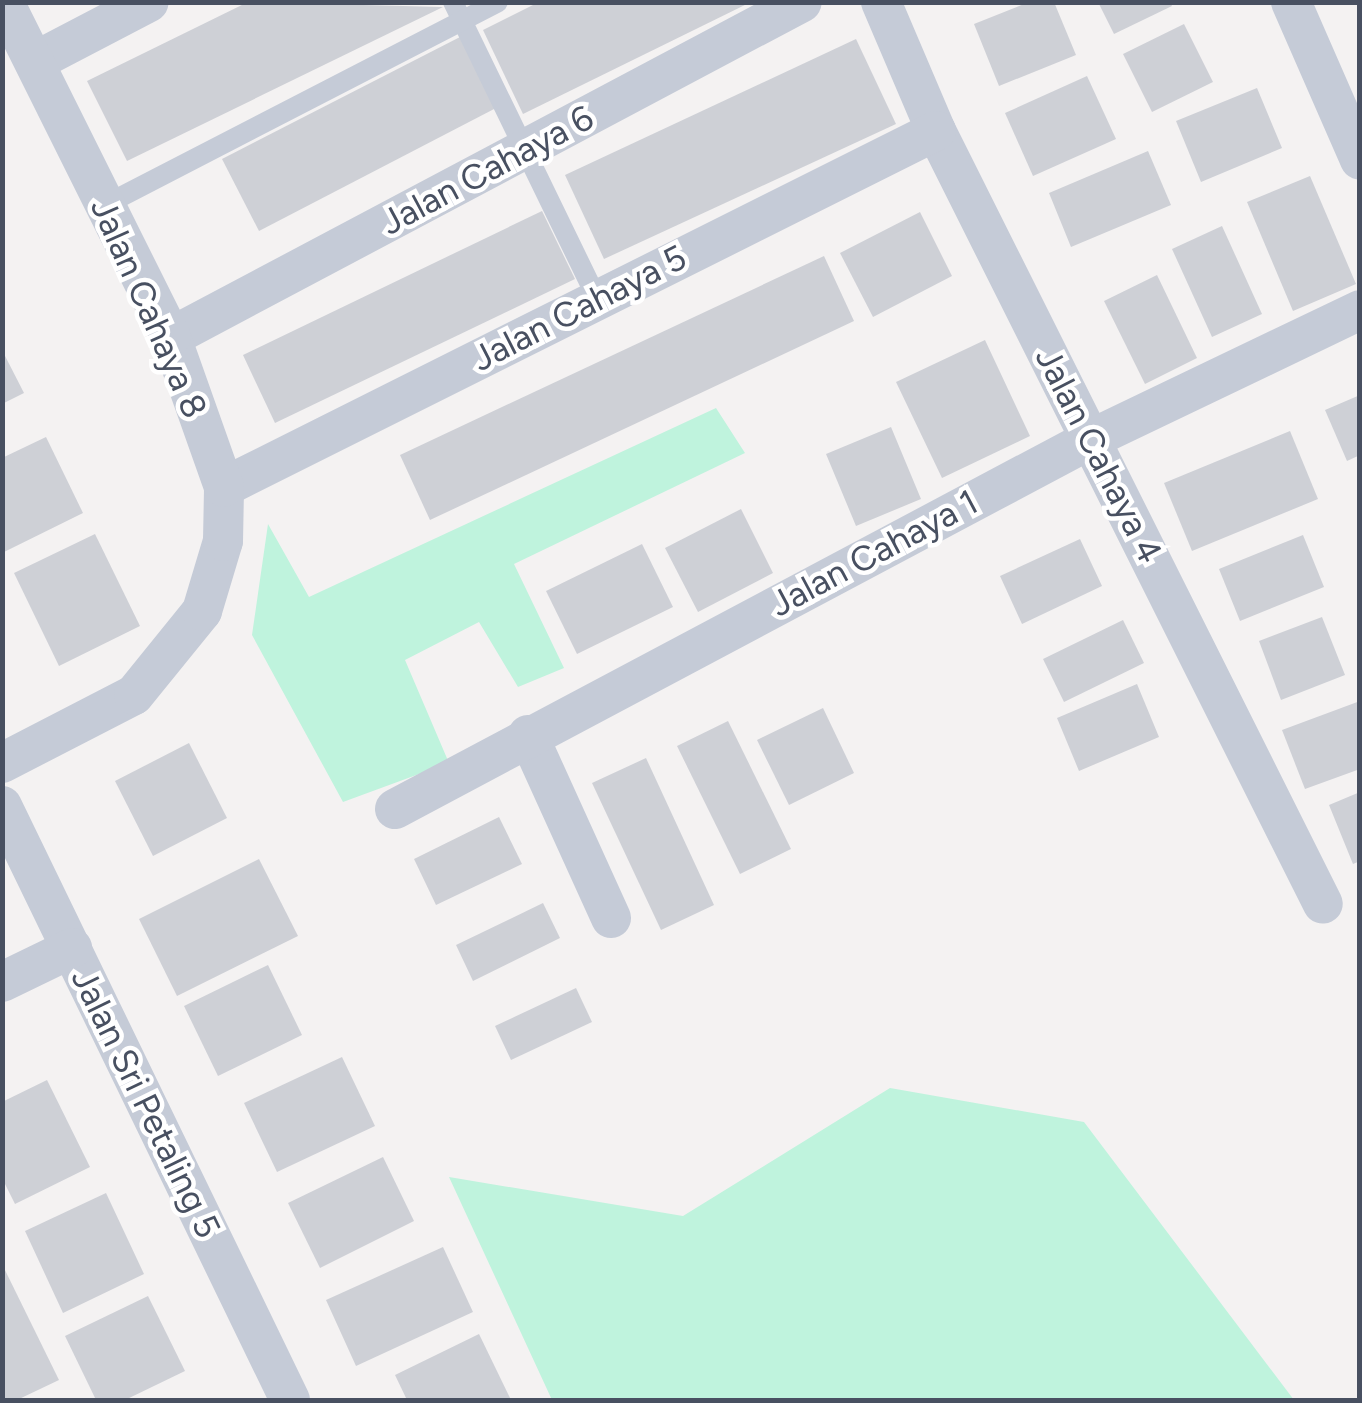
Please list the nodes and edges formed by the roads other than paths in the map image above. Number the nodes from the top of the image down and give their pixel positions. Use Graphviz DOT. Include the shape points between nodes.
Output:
graph roads {
  1 [pos="4,2"];
  2 [pos="149,2"];
  3 [pos="498,2"];
  4 [pos="802,2"];
  5 [pos="881,2"];
  6 [pos="1292,2"];
  7 [pos="458,12"];
  8 [pos="36,62"];
  9 [pos="936,131"];
  10 [pos="527,150"];
  11 [pos="1360,160"];
  12 [pos="104,206"];
  13 [pos="596,299"];
  14 [pos="1360,310"];
  15 [pos="170,337"];
  16 [pos="1091,439"];
  17 [pos="224,487"];
  18 [pos="528,735"];
  19 [pos="2,763"];
  20 [pos="2,806"];
  21 [pos="395,809"];
  22 [pos="1323,904"];
  23 [pos="611,918"];
  24 [pos="72,948"];
  25 [pos="2,982"];
  26 [pos="290,1400"];
  1 -- 8 [label="street, Jalan Cahaya 8"];
  2 -- 8 [label="street"];
  3 -- 7 [label="lane"];
  4 -- 10 [label="street, Jalan Cahaya 6"];
  5 -- 9 [label="street, Jalan Cahaya 4"];
  6 -- 11 [label="street"];
  7 -- 10 [label="lane"];
  7 -- 12 [label="lane"];
  8 -- 12 [label="street, Jalan Cahaya 8"];
  9 -- 13 [label="street, Jalan Cahaya 5"];
  9 -- 16 [label="street, Jalan Cahaya 4"];
  10 -- 13 [label="lane"];
  10 -- 15 [label="street, Jalan Cahaya 6"];
  12 -- 15 [label="street, Jalan Cahaya 8"];
  13 -- 17 [label="street, Jalan Cahaya 5"];
  14 -- 16 [label="street, Jalan Cahaya 1"];
  15 -- 17 [label="street, Jalan Cahaya 8"];
  16 -- 18 [label="street, Jalan Cahaya 1"];
  16 -- 22 [label="street, Jalan Cahaya 4"];
  17 -- 19 [label="street, Jalan Cahaya 8" via="224,541 202,612 134,695"];
  18 -- 21 [label="street, Jalan Cahaya 1"];
  18 -- 23 [label="street"];
  20 -- 24 [label="street, Jalan Sri Petaling 5"];
  24 -- 25 [label="street"];
  24 -- 26 [label="street, Jalan Sri Petaling 5"];
}
